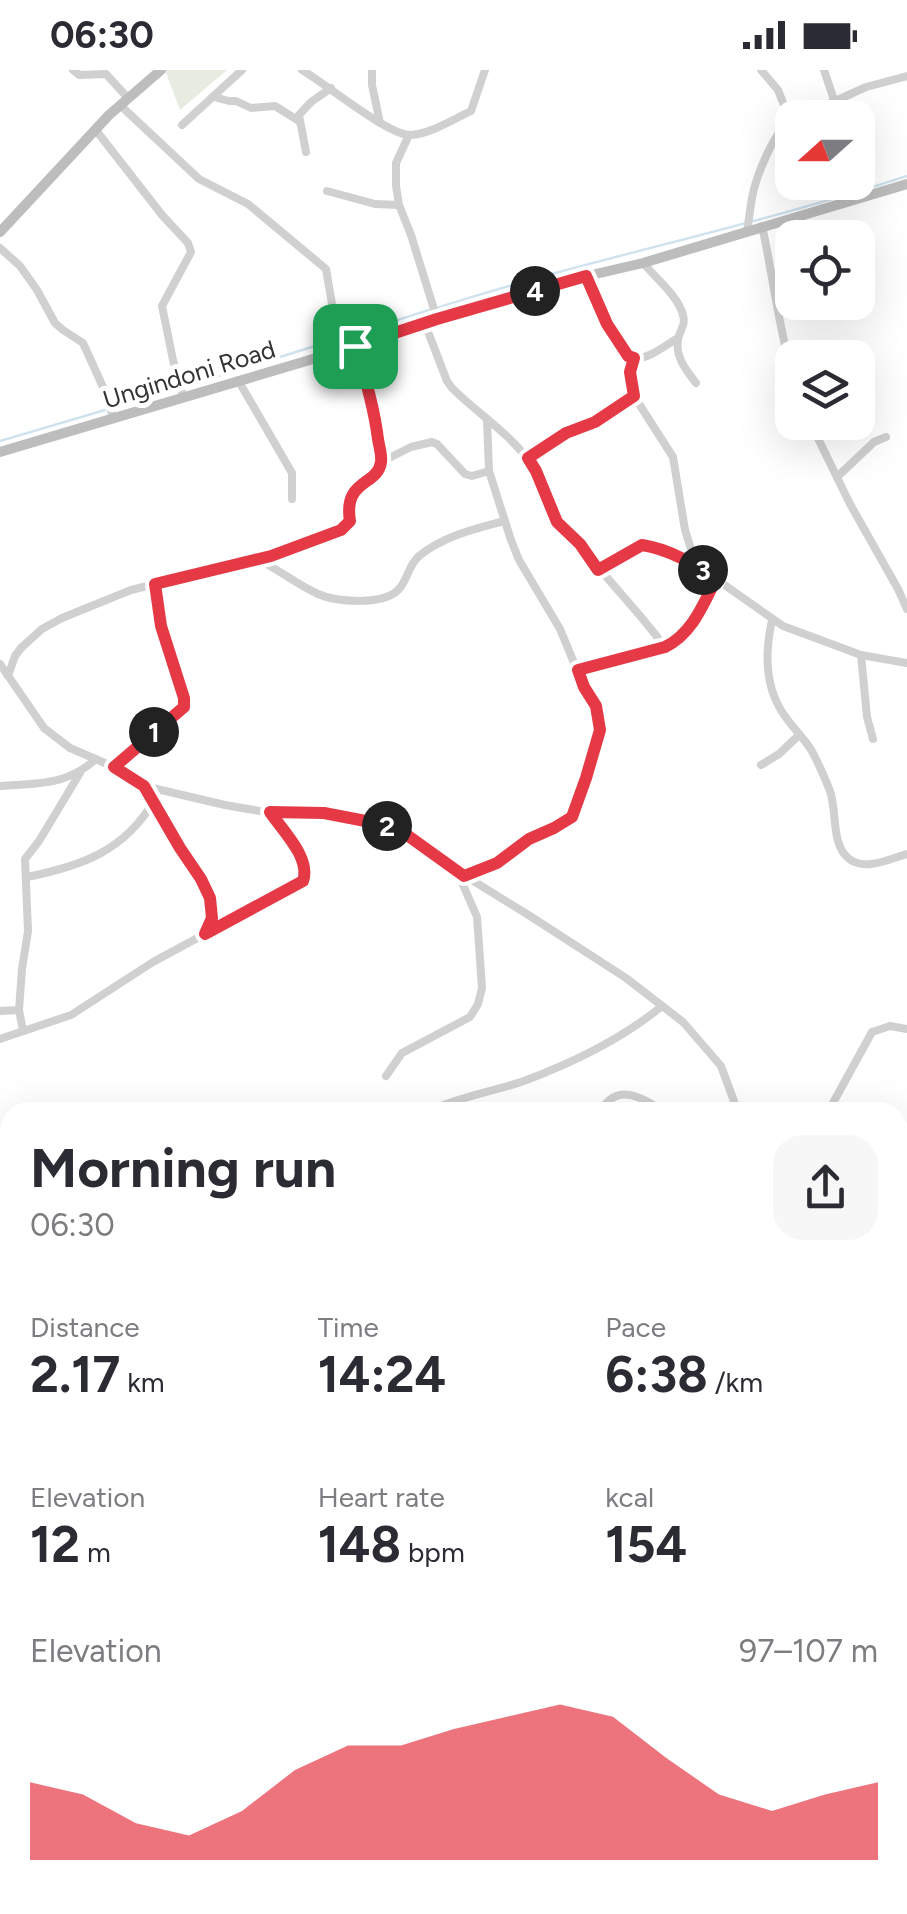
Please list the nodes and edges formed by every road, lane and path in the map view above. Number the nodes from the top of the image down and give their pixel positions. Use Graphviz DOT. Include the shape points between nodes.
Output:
graph roads {
  1 [pos="73,70"];
  2 [pos="242,70"];
  3 [pos="302,70"];
  4 [pos="372,70"];
  5 [pos="485,70"];
  6 [pos="761,70"];
  7 [pos="824,70"];
  8 [pos="156,72"];
  9 [pos="907,76"];
  10 [pos="330,88"];
  11 [pos="214,97"];
  12 [pos="784,100"];
  13 [pos="834,100"];
  14 [pos="125,102"];
  15 [pos="299,121"];
  16 [pos="380,122"];
  17 [pos="182,125"];
  18 [pos="95,129"];
  19 [pos="409,136"];
  20 [pos="775,141"];
  21 [pos="306,152"];
  22 [pos="907,184"];
  23 [pos="326,191"];
  24 [pos="399,205"];
  25 [pos="762,226"];
  26 [pos="747,231"];
  27 [pos="0,232"];
  28 [pos="0,248"];
  29 [pos="643,263"];
  30 [pos="586,276"];
  31 [pos="437,319"];
  32 [pos="425,324"];
  33 [pos="678,338"];
  34 [pos="784,340"];
  35 [pos="355,346"];
  36 [pos="340,351"];
  37 [pos="634,358"];
  38 [pos="238,380"];
  39 [pos="696,383"];
  40 [pos="183,396"];
  41 [pos="634,396"];
  42 [pos="113,418"];
  43 [pos="487,420"];
  44 [pos="886,437"];
  45 [pos="819,440"];
  46 [pos="0,452"];
  47 [pos="528,458"];
  48 [pos="381,462"];
  49 [pos="488,471"];
  50 [pos="836,477"];
  51 [pos="292,500"];
  52 [pos="505,521"];
  53 [pos="257,560"];
  54 [pos="696,565"];
  55 [pos="598,570"];
  56 [pos="716,579"];
  57 [pos="907,582"];
  58 [pos="155,584"];
  59 [pos="902,592"];
  60 [pos="906,608"];
  61 [pos="772,620"];
  62 [pos="665,647"];
  63 [pos="861,656"];
  64 [pos="907,663"];
  65 [pos="0,664"];
  66 [pos="578,670"];
  67 [pos="8,676"];
  68 [pos="800,735"];
  69 [pos="873,739"];
  70 [pos="96,759"];
  71 [pos="761,765"];
  72 [pos="114,767"];
  73 [pos="80,773"];
  74 [pos="0,786"];
  75 [pos="144,786"];
  76 [pos="154,801"];
  77 [pos="270,812"];
  78 [pos="907,854"];
  79 [pos="460,873"];
  80 [pos="27,877"];
  81 [pos="205,934"];
  82 [pos="662,1006"];
  83 [pos="19,1010"];
  84 [pos="0,1011"];
  85 [pos="907,1029"];
  86 [pos="23,1031"];
  87 [pos="0,1038"];
  88 [pos="386,1076"];
  89 [pos="451,1102"];
  90 [pos="607,1102"];
  91 [pos="648,1102"];
  92 [pos="734,1102"];
  93 [pos="834,1102"];
  1 -- 14 [label="street" via="106,74"];
  2 -- 11 [label="street"];
  3 -- 10 [label="street"];
  4 -- 16 [label="street"];
  5 -- 19 [label="street" via="471,111"];
  6 -- 12 [label="street"];
  7 -- 13 [label="street"];
  8 -- 14 [label="main road"];
  9 -- 13 [label="street"];
  10 -- 15 [label="street"];
  10 -- 16 [label="street"];
  11 -- 15 [label="street" via="251,108 275,106"];
  11 -- 17 [label="street"];
  14 -- 18 [label="main road"];
  14 -- 36 [label="street" via="199,179 248,204 326,270"];
  15 -- 21 [label="street"];
  16 -- 19 [label="street"];
  18 -- 27 [label="main road"];
  18 -- 40 [label="street" via="192,252 162,306"];
  19 -- 24 [label="street" via="396,163"];
  20 -- 26 [label="street" via="753,193"];
  22 -- 25 [label="main road, Ungindoni Road"];
  23 -- 24 [label="street"];
  24 -- 31 [label="street"];
  25 -- 26 [label="main road, Ungindoni Road"];
  25 -- 34 [label="street"];
  26 -- 29 [label="main road, Ungindoni Road"];
  28 -- 42 [label="street" via="20,266 55,323 83,342"];
  29 -- 30 [label="main road, Ungindoni Road"];
  29 -- 33 [label="street" via="684,316"];
  30 -- 31 [label="main road, Ungindoni Road"];
  30 -- 37 [label="street" via="607,324"];
  31 -- 32 [label="main road, Ungindoni Road"];
  32 -- 35 [label="main road, Ungindoni Road"];
  32 -- 43 [label="street" via="447,382"];
  33 -- 37 [label="street"];
  33 -- 39 [label="street" via="679,358"];
  35 -- 36 [label="main road, Ungindoni Road"];
  35 -- 48 [label="street"];
  36 -- 38 [label="main road, Ungindoni Road"];
  37 -- 41 [label="street"];
  38 -- 40 [label="main road, Ungindoni Road"];
  38 -- 51 [label="street" via="292,473"];
  40 -- 42 [label="main road, Ungindoni Road"];
  41 -- 47 [label="street"];
  41 -- 54 [label="street" via="673,457"];
  42 -- 46 [label="main road, Ungindoni Road"];
  43 -- 47 [label="street"];
  43 -- 49 [label="street"];
  44 -- 50 [label="street"];
  45 -- 50 [label="street"];
  47 -- 55 [label="street" via="557,522"];
  48 -- 49 [label="street" via="432,442 465,474"];
  48 -- 53 [label="street" via="352,494 348,526"];
  49 -- 52 [label="street"];
  50 -- 59 [label="street"];
  52 -- 53 [label="street" via="445,539 417,558 396,592 366,601 318,594"];
  52 -- 66 [label="street"];
  53 -- 58 [label="street"];
  54 -- 55 [label="street" via="642,545"];
  54 -- 56 [label="street"];
  55 -- 62 [label="street"];
  56 -- 61 [label="street"];
  56 -- 62 [label="street" via="690,626"];
  57 -- 59 [label="street"];
  58 -- 67 [label="street" via="42,630 15,656"];
  58 -- 72 [label="street" via="184,707"];
  59 -- 60 [label="street"];
  61 -- 63 [label="street"];
  61 -- 68 [label="street" via="767,660 773,691"];
  62 -- 66 [label="street"];
  63 -- 64 [label="street"];
  63 -- 69 [label="street"];
  65 -- 67 [label="street"];
  66 -- 79 [label="street" via="600,730 572,817 497,863"];
  67 -- 70 [label="street" via="44,728"];
  68 -- 71 [label="street"];
  68 -- 78 [label="street" via="830,792 849,860 868,864"];
  70 -- 72 [label="street"];
  70 -- 73 [label="street"];
  72 -- 75 [label="street"];
  73 -- 74 [label="street"];
  73 -- 80 [label="street" via="25,858"];
  75 -- 76 [label="street"];
  75 -- 77 [label="street"];
  76 -- 80 [label="street" via="135,829 94,858"];
  76 -- 81 [label="street" via="210,898"];
  77 -- 79 [label="street" via="324,813 388,826"];
  77 -- 81 [label="street" via="303,860 303,881"];
  79 -- 82 [label="street"];
  79 -- 88 [label="street" via="476,916 478,1004 460,1023 402,1052"];
  80 -- 83 [label="street"];
  81 -- 86 [label="street" via="72,1016"];
  82 -- 89 [label="street" via="577,1058"];
  82 -- 92 [label="street" via="721,1066"];
  83 -- 84 [label="street"];
  83 -- 86 [label="street"];
  85 -- 93 [label="street" via="872,1032"];
  86 -- 87 [label="street"];
  90 -- 91 [label="street" via="632,1094"];
}
